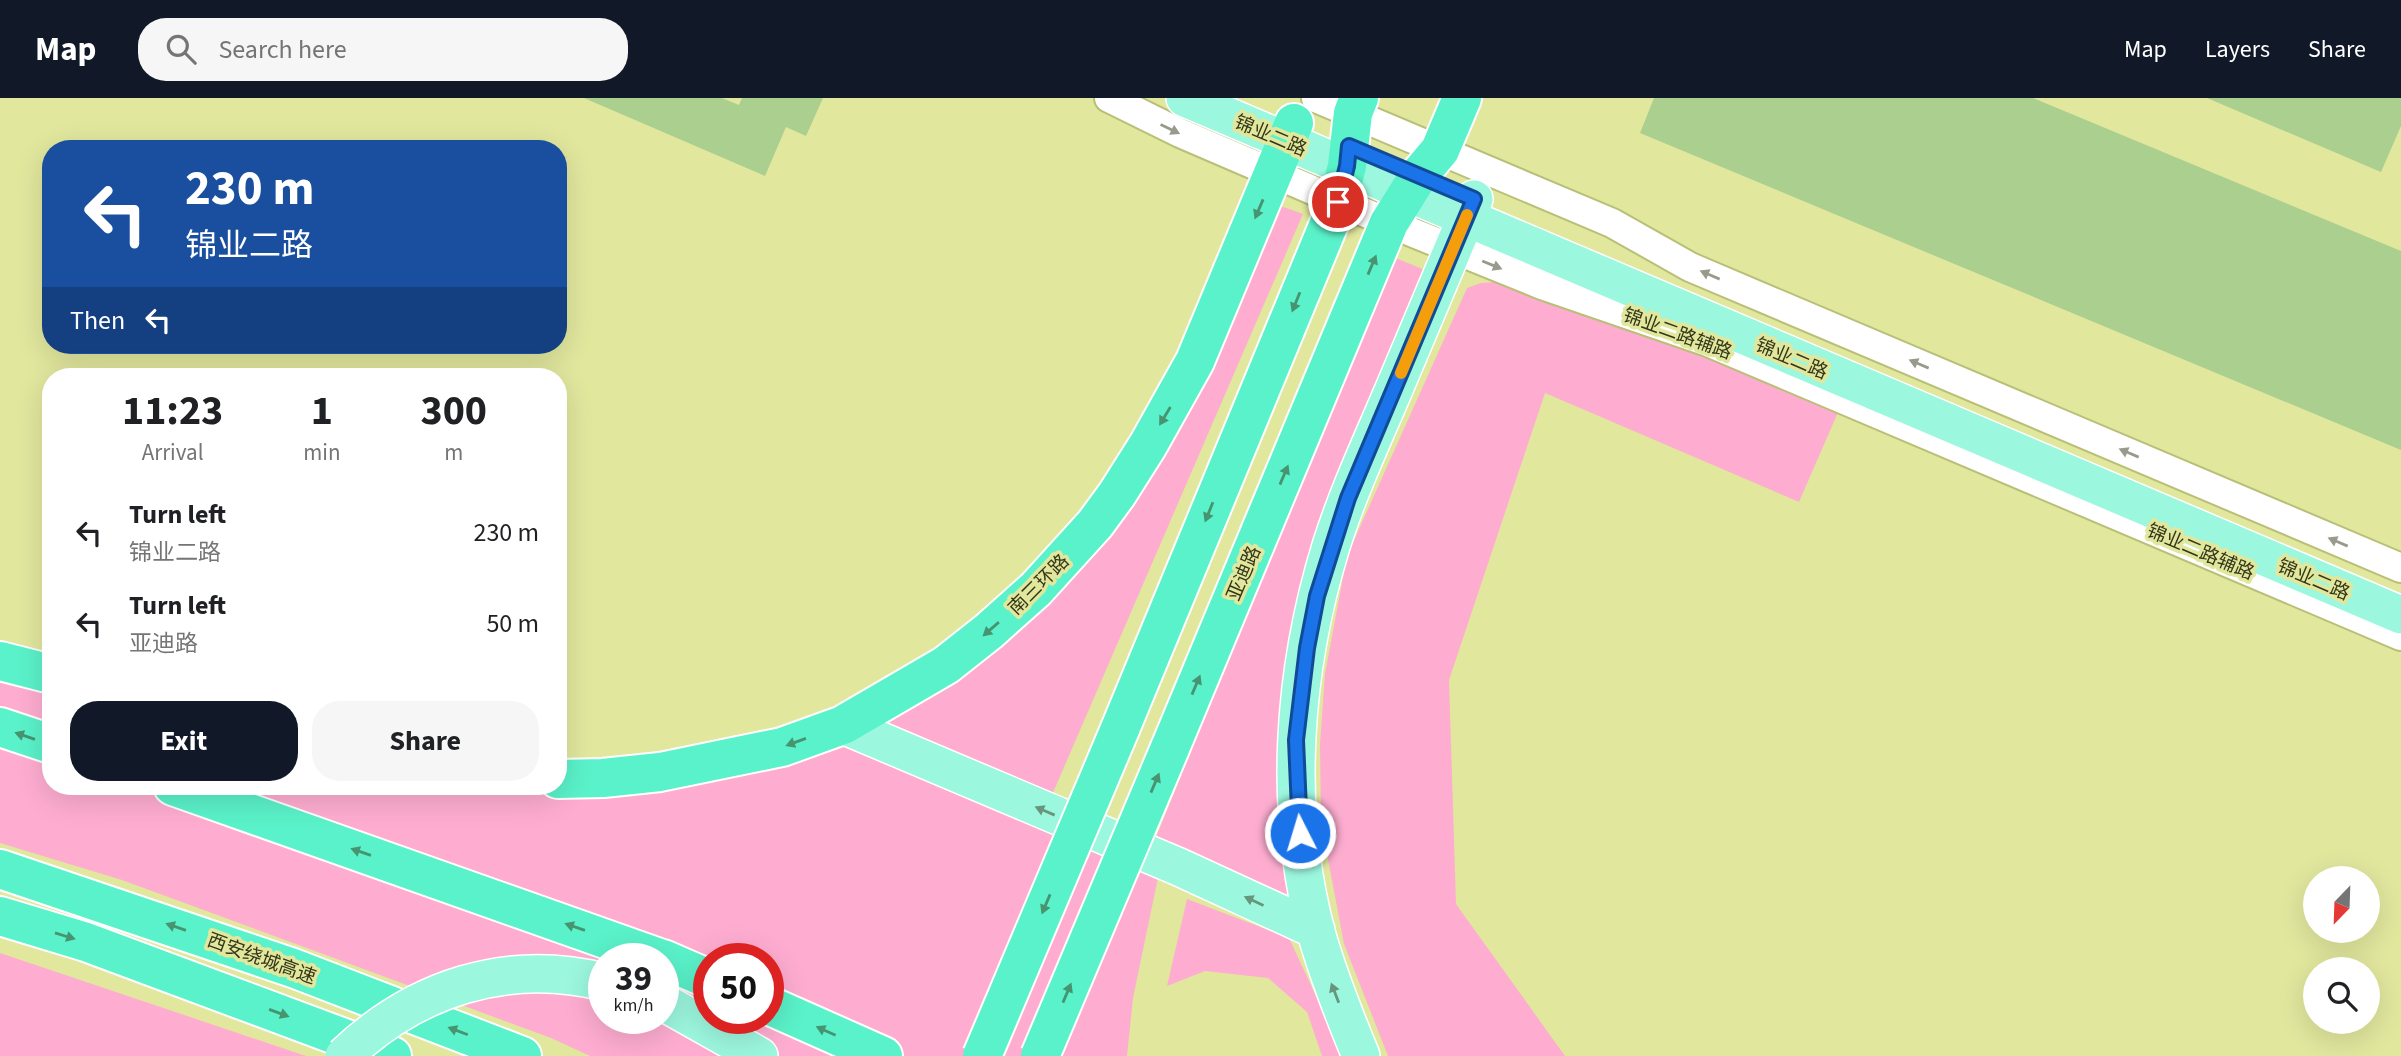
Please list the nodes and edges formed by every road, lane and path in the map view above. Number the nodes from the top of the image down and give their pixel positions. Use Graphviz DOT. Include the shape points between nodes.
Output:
graph roads {
  1 [pos="1109,98"];
  2 [pos="1185,98"];
  3 [pos="1235,98"];
  4 [pos="1462,98"];
  5 [pos="1293,134"];
  6 [pos="1349,145"];
  7 [pos="1414,185"];
  8 [pos="1464,223"];
  9 [pos="2401,568"];
  10 [pos="2401,592"];
  11 [pos="2401,615"];
  12 [pos="2401,636"];
  13 [pos="0,661"];
  14 [pos="42,672"];
  15 [pos="843,725"];
  16 [pos="0,727"];
  17 [pos="42,741"];
  18 [pos="567,779"];
  19 [pos="198,795"];
  20 [pos="0,869"];
  21 [pos="0,916"];
  22 [pos="1316,930"];
  23 [pos="618,943"];
  24 [pos="588,978"];
  25 [pos="679,1011"];
  26 [pos="784,1013"];
  27 [pos="344,1056"];
  28 [pos="392,1056"];
  29 [pos="522,1056"];
  30 [pos="759,1056"];
  31 [pos="883,1056"];
  32 [pos="982,1056"];
  33 [pos="1040,1056"];
  34 [pos="1361,1056"];
  1 -- 5 [label="street, one-way" via="1180,134"];
  2 -- 5 [label="main road, 锦业二路"];
  3 -- 5 [label="main road, 锦业二路"];
  4 -- 7 [label="highway, 亚迪路"];
  5 -- 6 [label="main road, 锦业二路"];
  5 -- 6 [label="street"];
  5 -- 15 [label="highway, 南三环路, one-way" via="1195,361 1148,446 1095,524 1036,589 946,665"];
  6 -- 7 [label="main road, 锦业二路"];
  6 -- 7 [label="street"];
  6 -- 32 [label="highway, one-way, bridge" via="1120,729"];
  7 -- 8 [label="main road, 锦业二路"];
  9 -- 7 [label="street, one-way" via="1690,267 1612,223"];
  33 -- 7 [label="highway, 亚迪路, one-way, bridge"];
  8 -- 10 [label="main road, 锦业二路"];
  8 -- 11 [label="main road, 锦业二路"];
  8 -- 12 [label="street, 锦业二路辅路, one-way" via="1542,285 1708,342"];
  8 -- 22 [label="main road" via="1348,498 1317,596 1296,740 1302,855"];
  13 -- 14 [label="highway"];
  15 -- 18 [label="highway, 南三环路, one-way" via="782,747 714,762"];
  22 -- 15 [label="main road, one-way"];
  17 -- 16 [label="highway, one-way"];
  23 -- 19 [label="highway, one-way"];
  29 -- 20 [label="highway, 西安绕城高速, one-way" via="293,968"];
  21 -- 28 [label="highway, one-way" via="99,947"];
  34 -- 22 [label="main road, one-way"];
  24 -- 27 [label="main road, bridge" via="503,975 463,984 416,1002 369,1032"];
  25 -- 30 [label="main road"];
  31 -- 26 [label="highway, one-way"];
}
